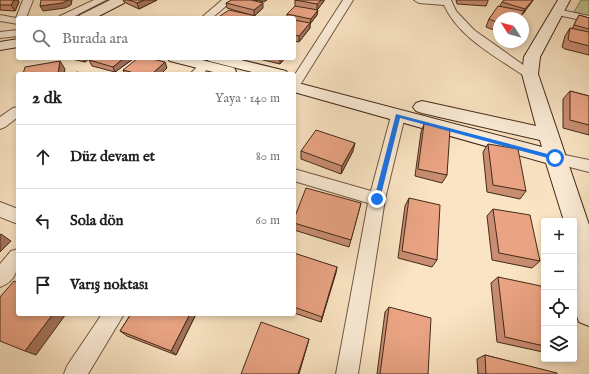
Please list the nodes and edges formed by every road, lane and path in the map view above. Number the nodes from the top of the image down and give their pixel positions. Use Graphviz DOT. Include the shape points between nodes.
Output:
graph roads {
  1 [pos="28,0"];
  2 [pos="101,0"];
  3 [pos="120,0"];
  4 [pos="228,0"];
  5 [pos="348,0"];
  6 [pos="419,0"];
  7 [pos="447,2"];
  8 [pos="561,6"];
  9 [pos="22,16"];
  10 [pos="67,16"];
  11 [pos="90,16"];
  12 [pos="208,16"];
  13 [pos="0,18"];
  14 [pos="589,19"];
  15 [pos="16,21"];
  16 [pos="182,60"];
  17 [pos="205,66"];
  18 [pos="231,72"];
  19 [pos="261,72"];
  20 [pos="530,74"];
  21 [pos="296,80"];
  22 [pos="296,82"];
  23 [pos="296,82"];
  24 [pos="16,112"];
  25 [pos="398,116"];
  26 [pos="0,124"];
  27 [pos="548,135"];
  28 [pos="555,158"];
  29 [pos="589,166"];
  30 [pos="296,176"];
  31 [pos="377,199"];
  32 [pos="0,209"];
  33 [pos="16,216"];
  34 [pos="568,218"];
  35 [pos="576,254"];
  36 [pos="16,259"];
  37 [pos="589,261"];
  38 [pos="0,278"];
  39 [pos="589,312"];
  40 [pos="113,316"];
  41 [pos="75,374"];
  42 [pos="347,374"];
  1 -- 9 [label="street"];
  2 -- 10 [label="street"];
  3 -- 11 [label="street"];
  4 -- 12 [label="street"];
  5 -- 21 [label="street"];
  6 -- 7 [label="street"];
  7 -- 20 [label="street" via="462,26"];
  8 -- 14 [label="street"];
  8 -- 20 [label="street" via="532,57"];
  13 -- 15 [label="street"];
  16 -- 17 [label="street"];
  17 -- 18 [label="street"];
  17 -- 19 [label="street"];
  20 -- 27 [label="street"];
  22 -- 25 [label="street"];
  23 -- 27 [label="street"];
  24 -- 26 [label="street"];
  25 -- 28 [label="street"];
  25 -- 31 [label="street"];
  27 -- 28 [label="street"];
  28 -- 29 [label="street"];
  28 -- 34 [label="street"];
  28 -- 37 [label="street"];
  30 -- 31 [label="street"];
  31 -- 42 [label="street"];
  32 -- 33 [label="street"];
  35 -- 39 [label="street"];
  36 -- 38 [label="street"];
  40 -- 41 [label="street"];
}
